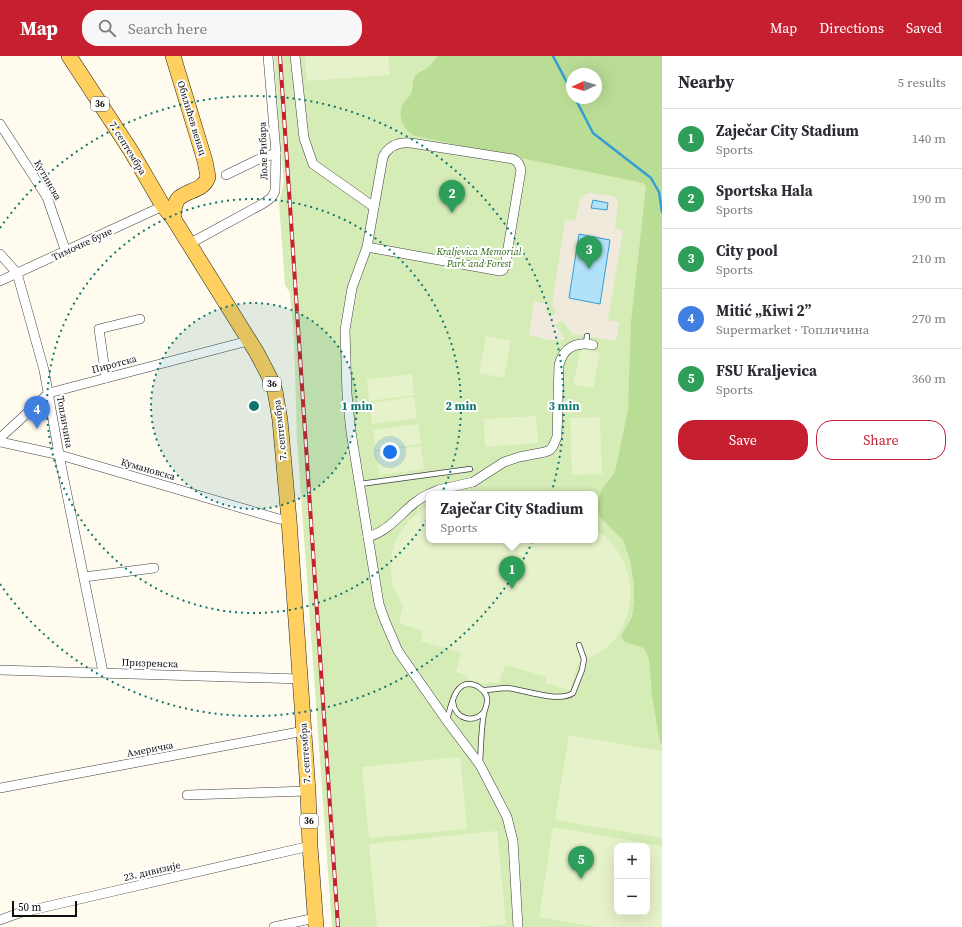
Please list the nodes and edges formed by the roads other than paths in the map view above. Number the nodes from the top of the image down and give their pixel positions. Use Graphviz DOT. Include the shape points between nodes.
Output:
graph roads {
  1 [pos="68,56"];
  2 [pos="173,56"];
  3 [pos="268,56"];
  4 [pos="295,56"];
  5 [pos="0,124"];
  6 [pos="276,153"];
  7 [pos="226,175"];
  8 [pos="163,206"];
  9 [pos="374,207"];
  10 [pos="173,218"];
  11 [pos="189,244"];
  12 [pos="367,247"];
  13 [pos="66,252"];
  14 [pos="0,254"];
  15 [pos="17,273"];
  16 [pos="0,281"];
  17 [pos="140,319"];
  18 [pos="248,341"];
  19 [pos="589,341"];
  20 [pos="106,378"];
  21 [pos="49,393"];
  22 [pos="0,438"];
  23 [pos="0,442"];
  24 [pos="60,455"];
  25 [pos="470,469"];
  26 [pos="360,484"];
  27 [pos="436,491"];
  28 [pos="426,496"];
  29 [pos="289,520"];
  30 [pos="368,537"];
  31 [pos="154,568"];
  32 [pos="84,577"];
  33 [pos="579,645"];
  34 [pos="0,670"];
  35 [pos="103,672"];
  36 [pos="300,679"];
  37 [pos="483,690"];
  38 [pos="453,701"];
  39 [pos="484,712"];
  40 [pos="447,721"];
  41 [pos="304,731"];
  42 [pos="480,765"];
  43 [pos="0,788"];
  44 [pos="308,791"];
  45 [pos="187,795"];
  46 [pos="310,846"];
  47 [pos="0,920"];
  48 [pos="316,922"];
  49 [pos="274,927"];
  50 [pos="518,927"];
  1 -- 8 [label="main road, 7. септембра / 36"];
  2 -- 10 [label="main road, Обилићев венац" via="208,173 207,180 201,186 177,200"];
  3 -- 6 [label="street, Лоле Рибара"];
  4 -- 9 [label="street" via="304,138 313,164"];
  5 -- 13 [label="street, Кутинска" via="47,197"];
  6 -- 7 [label="street"];
  6 -- 11 [label="street, Лоле Рибара" via="275,191 272,197"];
  8 -- 10 [label="main road, 7. септембра / 36"];
  8 -- 13 [label="street, Тимочке буне"];
  9 -- 12 [label="street"];
  9 -- 12 [label="street" via="383,157 388,149 403,142 512,159 517,161 521,168 506,266 503,270"];
  10 -- 11 [label="main road, 7. септембра / 36"];
  11 -- 18 [label="main road, 7. септембра / 36"];
  12 -- 26 [label="street" via="352,288 346,330 347,394"];
  13 -- 15 [label="street, Тимочке буне"];
  14 -- 15 [label="street"];
  15 -- 16 [label="street, Тимочке буне"];
  15 -- 21 [label="street, Топличина"];
  17 -- 20 [label="street" via="99,329"];
  18 -- 20 [label="street, Пиротска"];
  18 -- 29 [label="main road, 7. септембра / 36" via="264,366 275,391"];
  19 -- 27 [label="street" via="571,347 561,358 556,437 550,450 504,462 474,482"];
  20 -- 21 [label="street, Пиротска"];
  21 -- 22 [label="street, Пиротска"];
  21 -- 24 [label="street, Топличина"];
  23 -- 24 [label="street, Кумановска"];
  24 -- 29 [label="street, Кумановска"];
  24 -- 32 [label="street, Топличина"];
  25 -- 26 [label="lane"];
  26 -- 30 [label="street"];
  28 -- 30 [label="street" via="386,529"];
  29 -- 36 [label="main road, 7. септембра / 36"];
  30 -- 40 [label="street" via="379,604 385,622 398,651"];
  31 -- 32 [label="street"];
  32 -- 35 [label="street, Топличина"];
  33 -- 37 [label="lane" via="584,659 582,670 570,695 560,697 507,688"];
  34 -- 35 [label="street, Призренска"];
  35 -- 36 [label="street, Призренска"];
  36 -- 41 [label="main road, 7. септембра / 36"];
  37 -- 38 [label="lane" via="467,685 459,689"];
  37 -- 39 [label="lane" via="487,703"];
  38 -- 39 [label="lane" via="457,713 464,718 478,718"];
  38 -- 40 [label="lane"];
  39 -- 42 [label="lane"];
  40 -- 42 [label="street"];
  41 -- 43 [label="street, Америчка"];
  41 -- 44 [label="main road, 7. септембра / 36"];
  42 -- 50 [label="street" via="511,830"];
  44 -- 45 [label="street, 7. септембра"];
  44 -- 46 [label="main road, 7. септембра / 36"];
  46 -- 47 [label="street, 23. дивизије" via="19,913"];
  46 -- 48 [label="main road, 7. септембра / 36"];
  48 -- 49 [label="street"];
}
